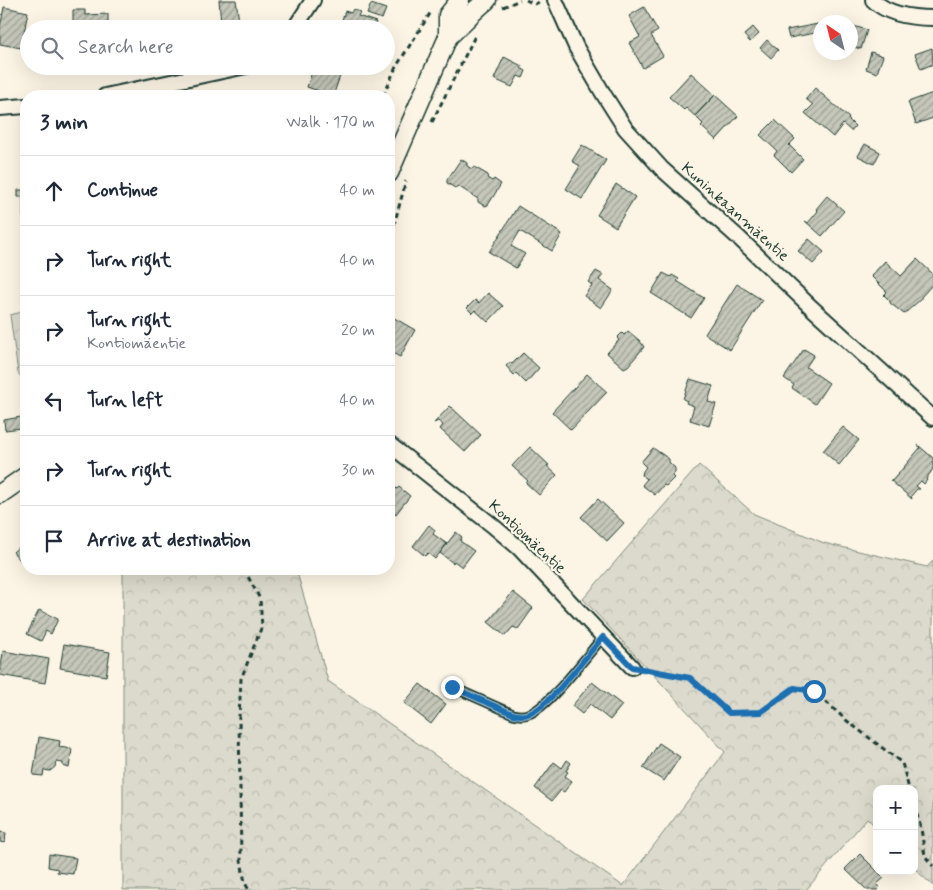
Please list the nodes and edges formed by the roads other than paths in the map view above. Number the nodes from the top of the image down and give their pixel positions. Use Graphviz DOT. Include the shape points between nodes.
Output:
graph roads {
  1 [pos="312,0"];
  2 [pos="460,0"];
  3 [pos="555,0"];
  4 [pos="873,0"];
  5 [pos="494,4"];
  6 [pos="933,18"];
  7 [pos="300,20"];
  8 [pos="448,37"];
  9 [pos="204,75"];
  10 [pos="133,90"];
  11 [pos="20,106"];
  12 [pos="0,108"];
  13 [pos="395,158"];
  14 [pos="933,418"];
  15 [pos="395,449"];
  16 [pos="20,480"];
  17 [pos="0,494"];
  18 [pos="603,637"];
  19 [pos="632,667"];
  20 [pos="452,687"];
  1 -- 7 [label="street"];
  2 -- 8 [label="street" via="448,15"];
  3 -- 14 [label="street, Kuninkaanmäentie" via="576,47 604,95 625,128 655,162"];
  4 -- 6 [label="street" via="879,6 911,18"];
  5 -- 8 [label="street" via="474,11"];
  8 -- 13 [label="street"];
  9 -- 10 [label="street"];
  11 -- 12 [label="street"];
  15 -- 18 [label="street, Kontiomäentie" via="519,548"];
  16 -- 17 [label="street"];
  18 -- 19 [label="street, Kontiomäentie"];
  18 -- 20 [label="lane" via="551,698 528,714 513,714"];
}
